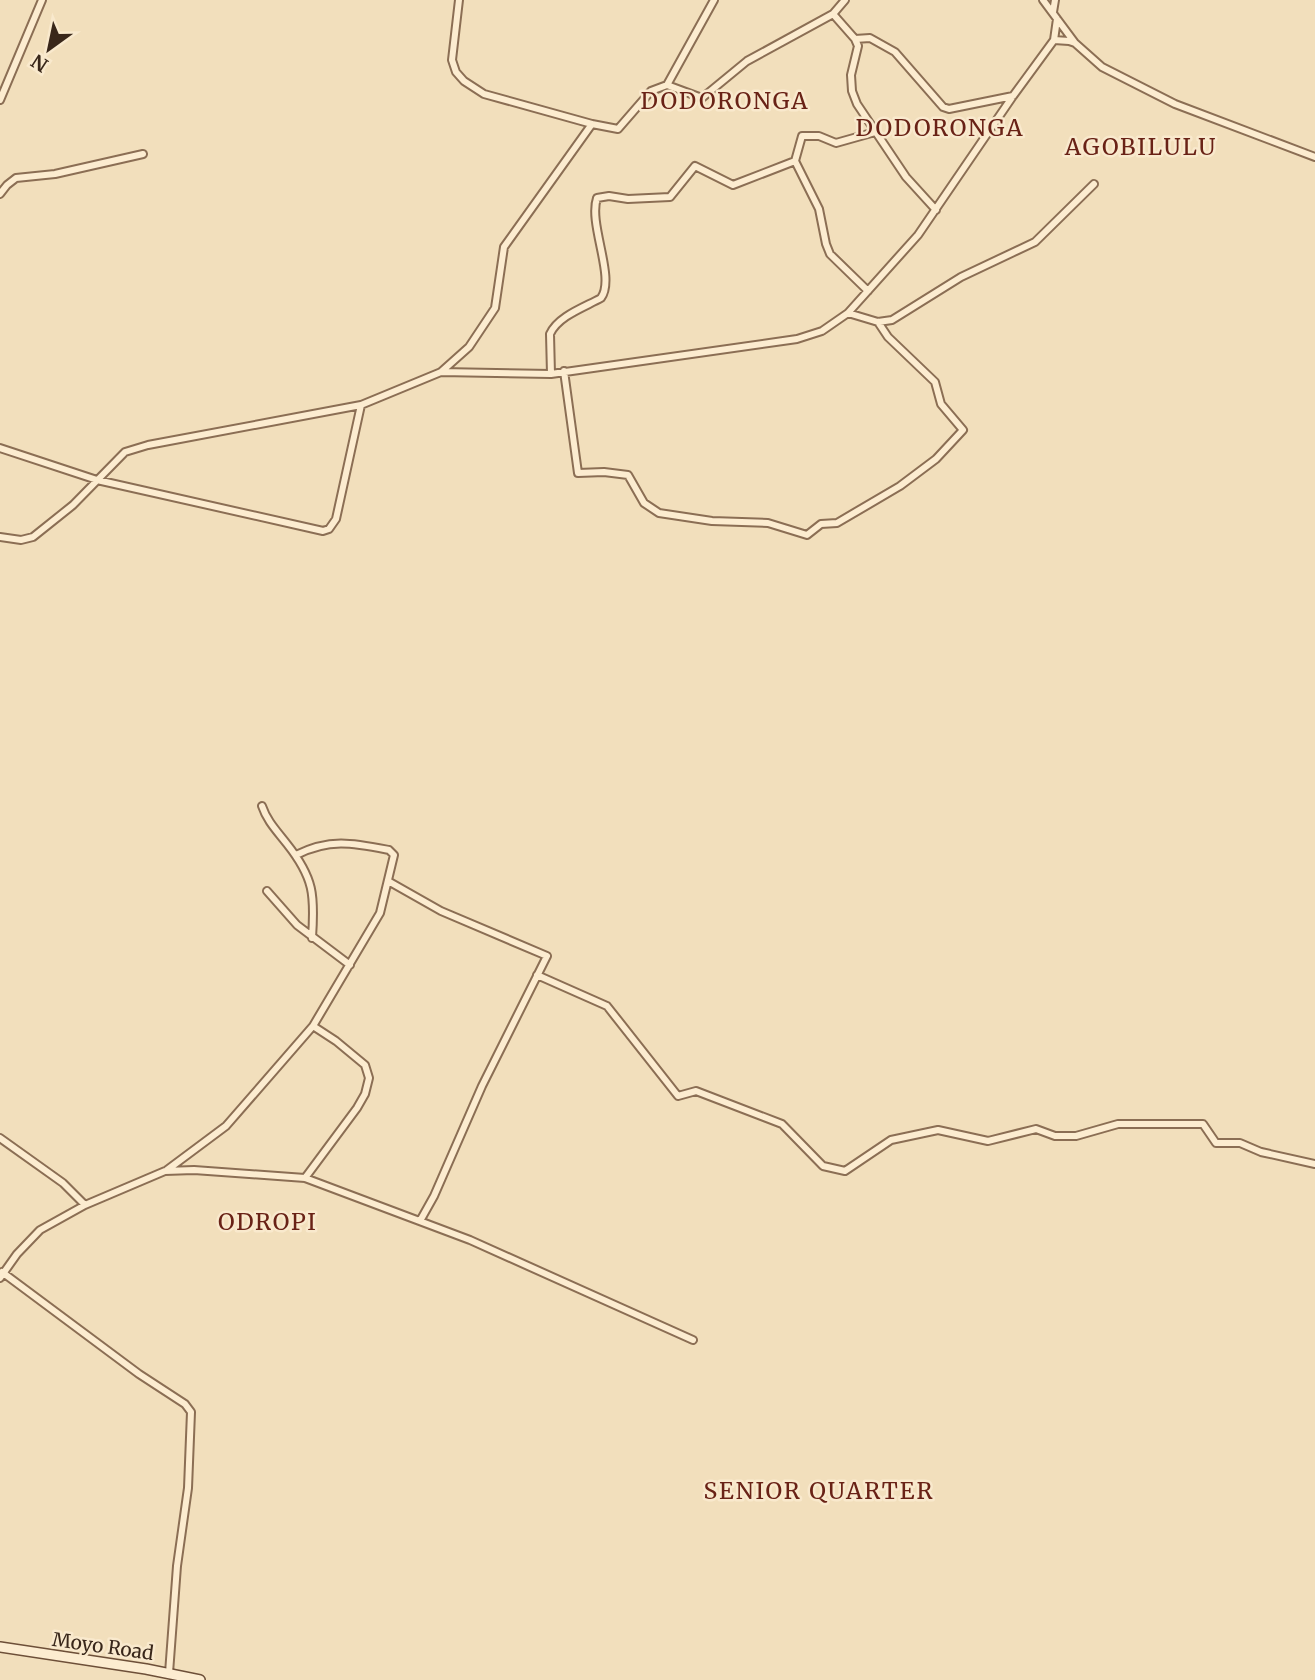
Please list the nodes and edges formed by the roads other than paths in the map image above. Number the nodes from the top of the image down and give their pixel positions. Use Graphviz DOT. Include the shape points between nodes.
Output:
graph roads {
  1 [pos="42,0"];
  2 [pos="459,0"];
  3 [pos="714,0"];
  4 [pos="845,0"];
  5 [pos="1043,0"];
  6 [pos="1055,0"];
  7 [pos="1053,12"];
  8 [pos="832,14"];
  9 [pos="1058,19"];
  10 [pos="855,39"];
  11 [pos="1054,40"];
  12 [pos="1074,43"];
  13 [pos="667,86"];
  14 [pos="1013,96"];
  15 [pos="0,100"];
  16 [pos="592,124"];
  17 [pos="875,132"];
  18 [pos="143,154"];
  19 [pos="1315,157"];
  20 [pos="794,161"];
  21 [pos="1094,184"];
  22 [pos="0,194"];
  23 [pos="936,210"];
  24 [pos="868,291"];
  25 [pos="848,313"];
  26 [pos="878,322"];
  27 [pos="564,371"];
  28 [pos="441,372"];
  29 [pos="551,374"];
  30 [pos="361,405"];
  31 [pos="0,448"];
  32 [pos="97,480"];
  33 [pos="0,537"];
  34 [pos="262,806"];
  35 [pos="296,855"];
  36 [pos="388,881"];
  37 [pos="267,891"];
  38 [pos="312,938"];
  39 [pos="350,965"];
  40 [pos="537,975"];
  41 [pos="313,1026"];
  42 [pos="0,1138"];
  43 [pos="1315,1164"];
  44 [pos="165,1171"];
  45 [pos="305,1178"];
  46 [pos="85,1205"];
  47 [pos="421,1221"];
  48 [pos="1,1275"];
  49 [pos="693,1340"];
  50 [pos="0,1647"];
  51 [pos="169,1673"];
  52 [pos="200,1680"];
  1 -- 15 [label="street"];
  2 -- 16 [label="street" via="452,60 464,81 484,94"];
  3 -- 13 [label="street"];
  4 -- 8 [label="street"];
  5 -- 7 [label="street"];
  6 -- 7 [label="street"];
  7 -- 9 [label="street"];
  8 -- 10 [label="street"];
  8 -- 13 [label="street" via="747,61 702,98"];
  9 -- 11 [label="street"];
  9 -- 12 [label="street"];
  10 -- 14 [label="street" via="870,38 895,52 943,107"];
  10 -- 17 [label="street" via="852,91"];
  11 -- 12 [label="street"];
  11 -- 14 [label="street"];
  12 -- 19 [label="street" via="1102,67 1175,104"];
  13 -- 16 [label="street" via="651,91 618,129"];
  14 -- 23 [label="street"];
  16 -- 28 [label="street" via="504,247 495,308 469,347"];
  17 -- 20 [label="street" via="836,143 802,136"];
  17 -- 23 [label="street"];
  18 -- 22 [label="street" via="16,178"];
  20 -- 24 [label="street" via="819,209 830,254"];
  20 -- 29 [label="street" via="738,185 695,166 670,197 598,197 595,217 605,271 604,294 553,328"];
  21 -- 26 [label="street" via="1035,242 961,277 892,320"];
  23 -- 24 [label="street"];
  24 -- 25 [label="street"];
  25 -- 26 [label="street"];
  25 -- 27 [label="street" via="797,340"];
  26 -- 27 [label="street" via="934,382 941,404 963,429 936,459 900,486 807,535 768,523 659,513 644,503 628,475 578,473"];
  27 -- 29 [label="street"];
  28 -- 29 [label="street"];
  28 -- 30 [label="street"];
  30 -- 32 [label="street" via="148,445 125,452"];
  30 -- 32 [label="street" via="336,519 323,531"];
  31 -- 32 [label="street"];
  32 -- 33 [label="street" via="33,537"];
  34 -- 35 [label="street" via="266,819"];
  35 -- 36 [label="street" via="328,843 389,850 394,855"];
  35 -- 38 [label="street" via="313,891"];
  36 -- 39 [label="street" via="380,912"];
  36 -- 40 [label="street" via="441,911 547,956"];
  37 -- 38 [label="street"];
  38 -- 39 [label="street"];
  39 -- 41 [label="street"];
  40 -- 43 [label="street" via="607,1006 678,1096 696,1091 782,1124 823,1166 845,1171 891,1140 938,1129 988,1141 1036,1129 1055,1136 1076,1136 1118,1124 1203,1124 1216,1143 1240,1143"];
  40 -- 47 [label="street"];
  41 -- 44 [label="street" via="226,1126"];
  41 -- 45 [label="street" via="357,1056 365,1065 368,1086"];
  42 -- 46 [label="street" via="63,1183"];
  44 -- 45 [label="street"];
  44 -- 46 [label="street"];
  45 -- 47 [label="street"];
  46 -- 48 [label="street" via="40,1230"];
  47 -- 49 [label="street"];
  48 -- 51 [label="street" via="191,1412"];
  50 -- 51 [label="main road, Moyo Road"];
  51 -- 52 [label="main road, Moyo Road"];
}
